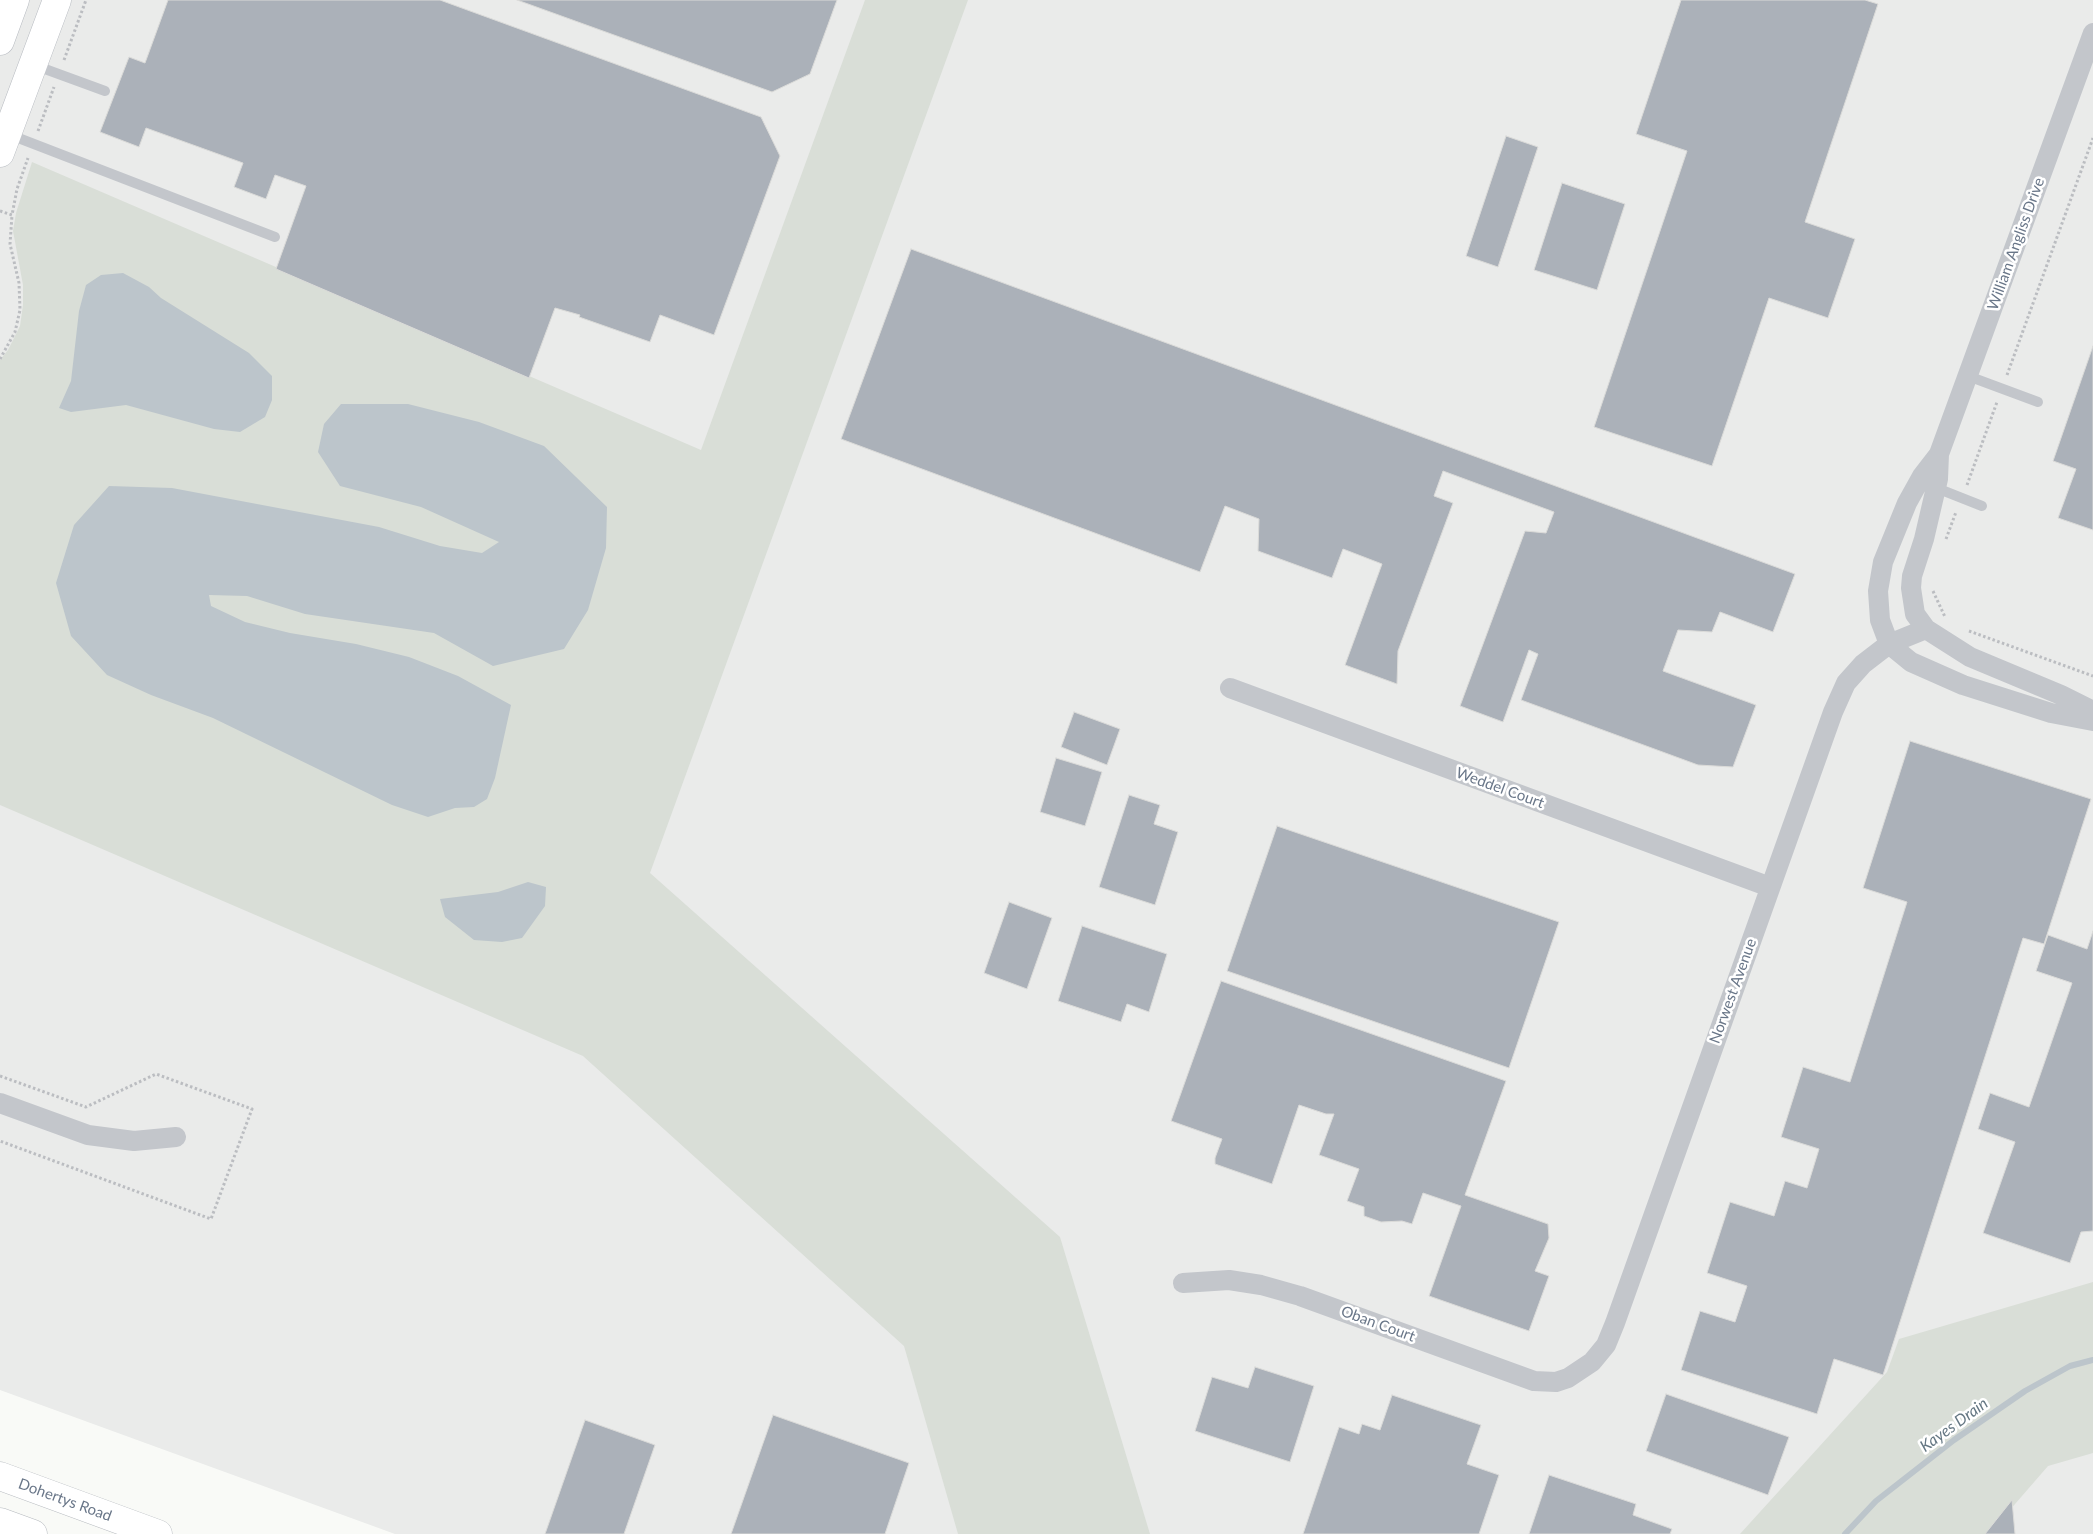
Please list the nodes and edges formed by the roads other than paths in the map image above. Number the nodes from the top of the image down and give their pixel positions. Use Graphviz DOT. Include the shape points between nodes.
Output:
graph roads {
  1 [pos="15,0"];
  2 [pos="57,0"];
  3 [pos="2093,33"];
  4 [pos="0,41"];
  5 [pos="33,65"];
  6 [pos="105,91"];
  7 [pos="4,144"];
  8 [pos="275,237"];
  9 [pos="1968,376"];
  10 [pos="2038,402"];
  11 [pos="1927,484"];
  12 [pos="1982,506"];
  13 [pos="1926,630"];
  14 [pos="1889,644"];
  15 [pos="1230,688"];
  16 [pos="2093,712"];
  17 [pos="2093,721"];
  18 [pos="1770,888"];
  19 [pos="0,1103"];
  20 [pos="176,1137"];
  21 [pos="1183,1282"];
  22 [pos="1568,1378"];
  23 [pos="0,1476"];
  24 [pos="0,1522"];
  25 [pos="33,1534"];
  26 [pos="158,1534"];
  1 -- 4 [label="main road"];
  2 -- 5 [label="main road"];
  3 -- 9 [label="street, William Angliss Drive"];
  5 -- 6 [label="lane"];
  5 -- 7 [label="main road"];
  7 -- 8 [label="lane" via="33,145"];
  9 -- 10 [label="lane"];
  9 -- 11 [label="street, William Angliss Drive"];
  11 -- 12 [label="lane"];
  11 -- 13 [label="street, William Angliss Drive" via="1924,539 1911,588 1915,614"];
  11 -- 14 [label="street, William Angliss Drive" via="1907,503 1883,562 1878,591 1880,620"];
  13 -- 14 [label="street, Norwest Avenue"];
  13 -- 16 [label="street, William Angliss Drive" via="1970,657 2054,691"];
  14 -- 17 [label="street" via="1911,662 1963,685 2051,713"];
  14 -- 18 [label="street, Norwest Avenue" via="1863,664 1846,684"];
  15 -- 18 [label="street, Weddel Court"];
  18 -- 22 [label="street, Norwest Avenue" via="1609,1339 1592,1362"];
  19 -- 20 [label="street" via="88,1135 134,1141"];
  21 -- 22 [label="street, Oban Court" via="1229,1280 1260,1285 1300,1296 1534,1381 1556,1382"];
  23 -- 26 [label="main road, Dohertys Road"];
  24 -- 25 [label="main road"];
}
